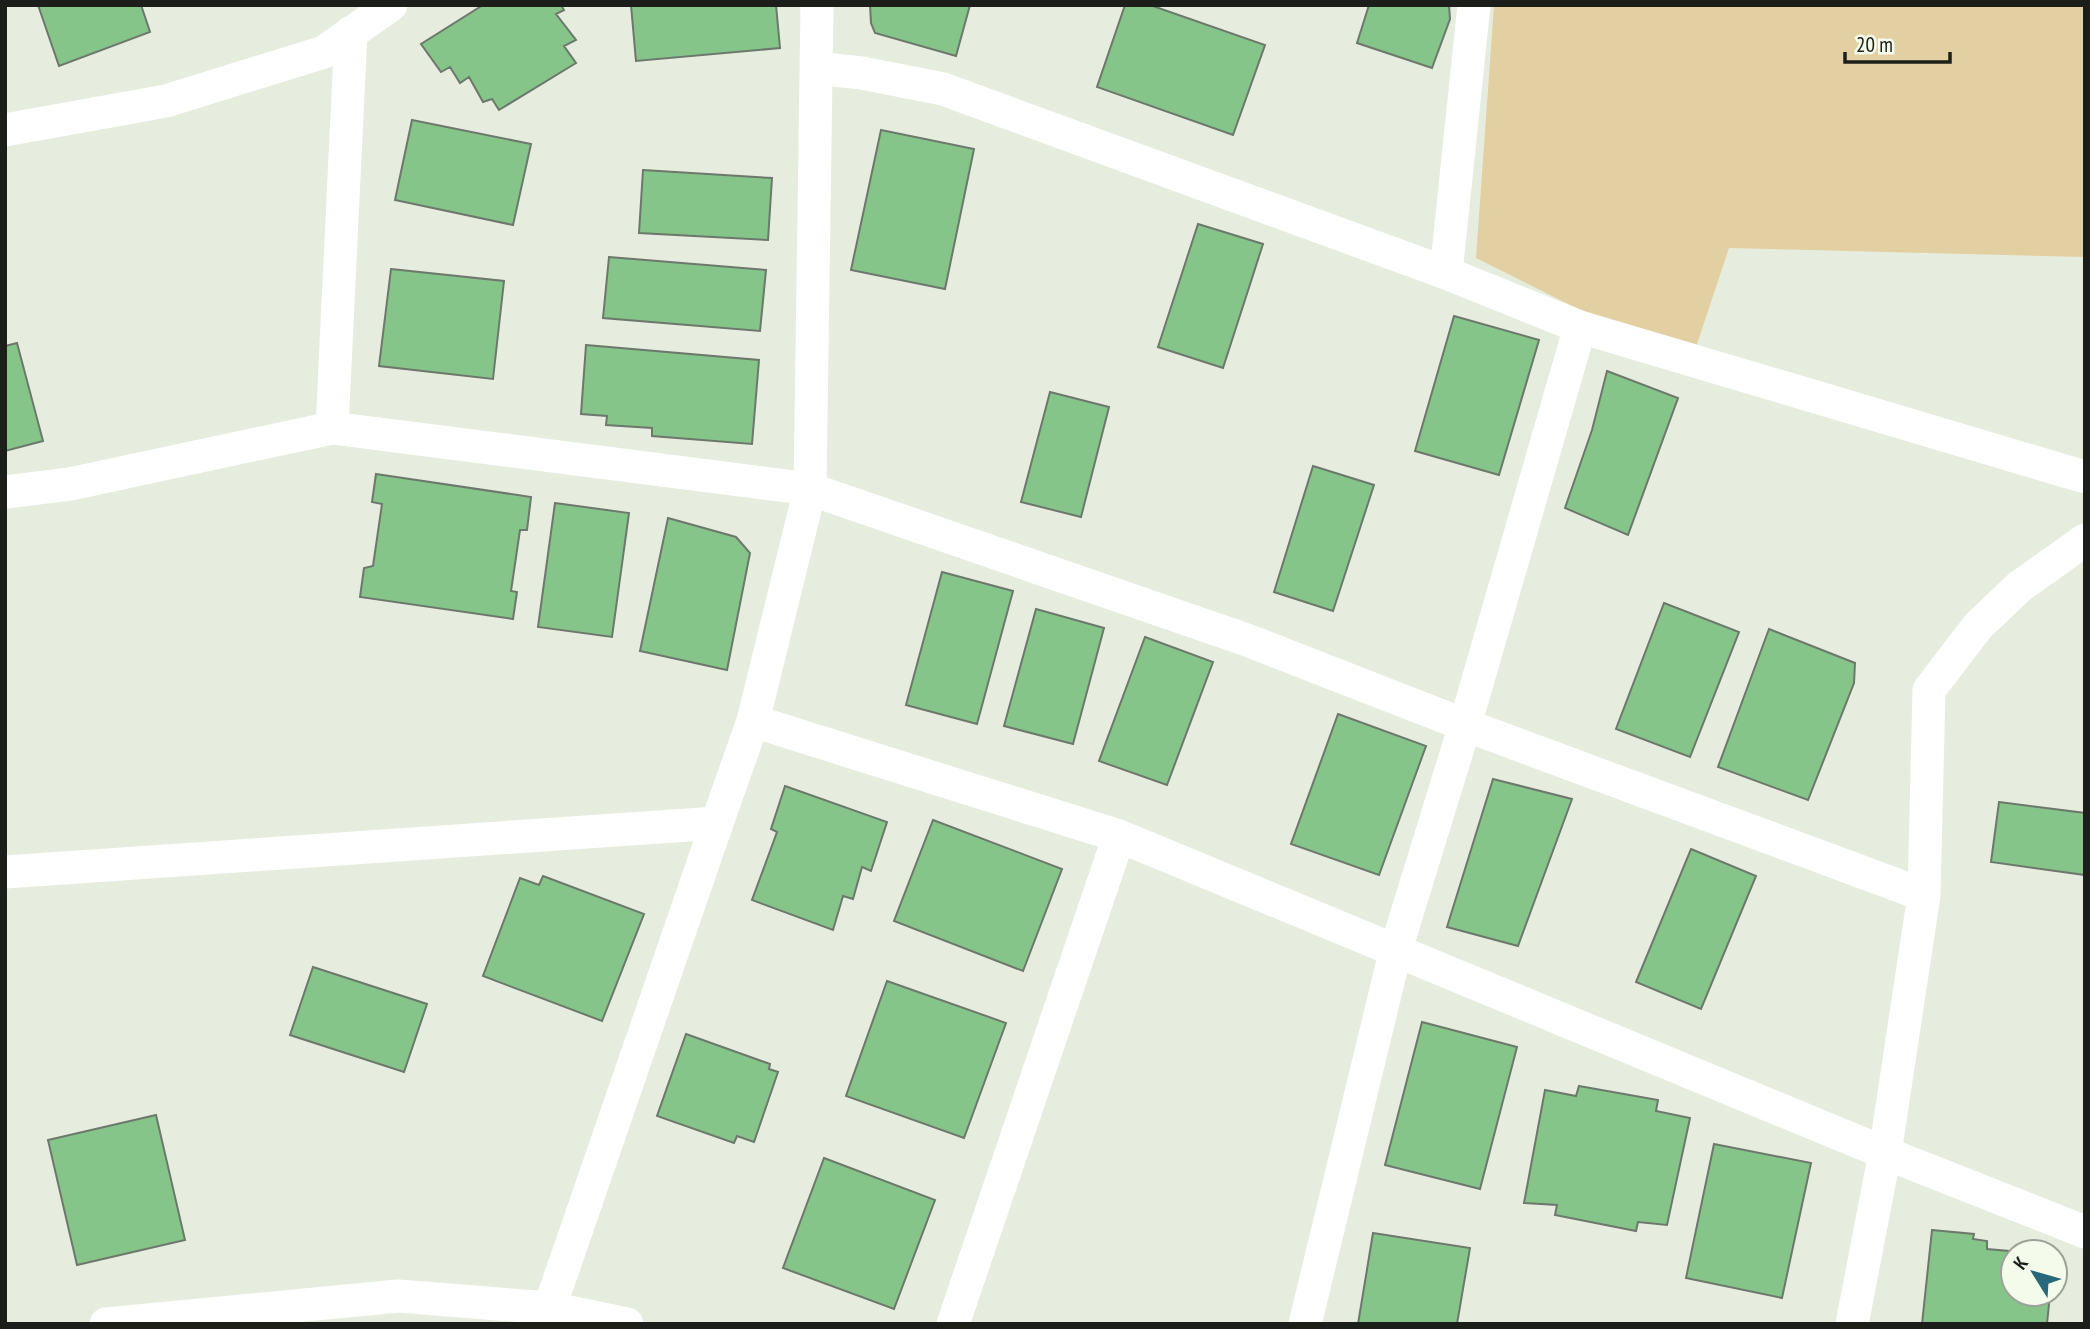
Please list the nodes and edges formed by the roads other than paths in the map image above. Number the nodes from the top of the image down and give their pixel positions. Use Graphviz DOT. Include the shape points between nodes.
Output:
graph roads {
  1 [pos="391,5"];
  2 [pos="817,5"];
  3 [pos="1474,5"];
  4 [pos="351,32"];
  5 [pos="816,68"];
  6 [pos="5,130"];
  7 [pos="1446,273"];
  8 [pos="1580,327"];
  9 [pos="332,428"];
  10 [pos="2085,477"];
  11 [pos="810,489"];
  12 [pos="5,492"];
  13 [pos="2085,540"];
  14 [pos="753,721"];
  15 [pos="1465,725"];
  16 [pos="716,823"];
  17 [pos="1119,836"];
  18 [pos="5,872"];
  19 [pos="1924,895"];
  20 [pos="1396,949"];
  21 [pos="1885,1153"];
  22 [pos="2085,1232"];
  23 [pos="546,1316"];
  24 [pos="106,1324"];
  25 [pos="627,1324"];
  26 [pos="953,1324"];
  27 [pos="1305,1324"];
  28 [pos="1852,1324"];
  1 -- 4 [label="street"];
  2 -- 5 [label="street"];
  3 -- 7 [label="street"];
  4 -- 6 [label="street" via="324,52 166,102"];
  4 -- 9 [label="street"];
  5 -- 7 [label="street" via="862,72 943,89"];
  5 -- 11 [label="street"];
  7 -- 8 [label="street"];
  8 -- 10 [label="street"];
  8 -- 15 [label="street"];
  9 -- 11 [label="street"];
  9 -- 12 [label="street" via="70,484"];
  11 -- 14 [label="street"];
  11 -- 15 [label="street" via="1247,640"];
  13 -- 19 [label="street" via="2019,587 1978,626 1929,690"];
  14 -- 16 [label="street"];
  14 -- 17 [label="street"];
  15 -- 19 [label="street"];
  15 -- 20 [label="street"];
  16 -- 18 [label="street"];
  16 -- 23 [label="street"];
  17 -- 20 [label="street"];
  17 -- 26 [label="street"];
  19 -- 21 [label="street"];
  20 -- 21 [label="street"];
  20 -- 27 [label="street"];
  21 -- 22 [label="street"];
  21 -- 28 [label="street"];
  23 -- 24 [label="street" via="398,1296"];
  23 -- 25 [label="street"];
}
